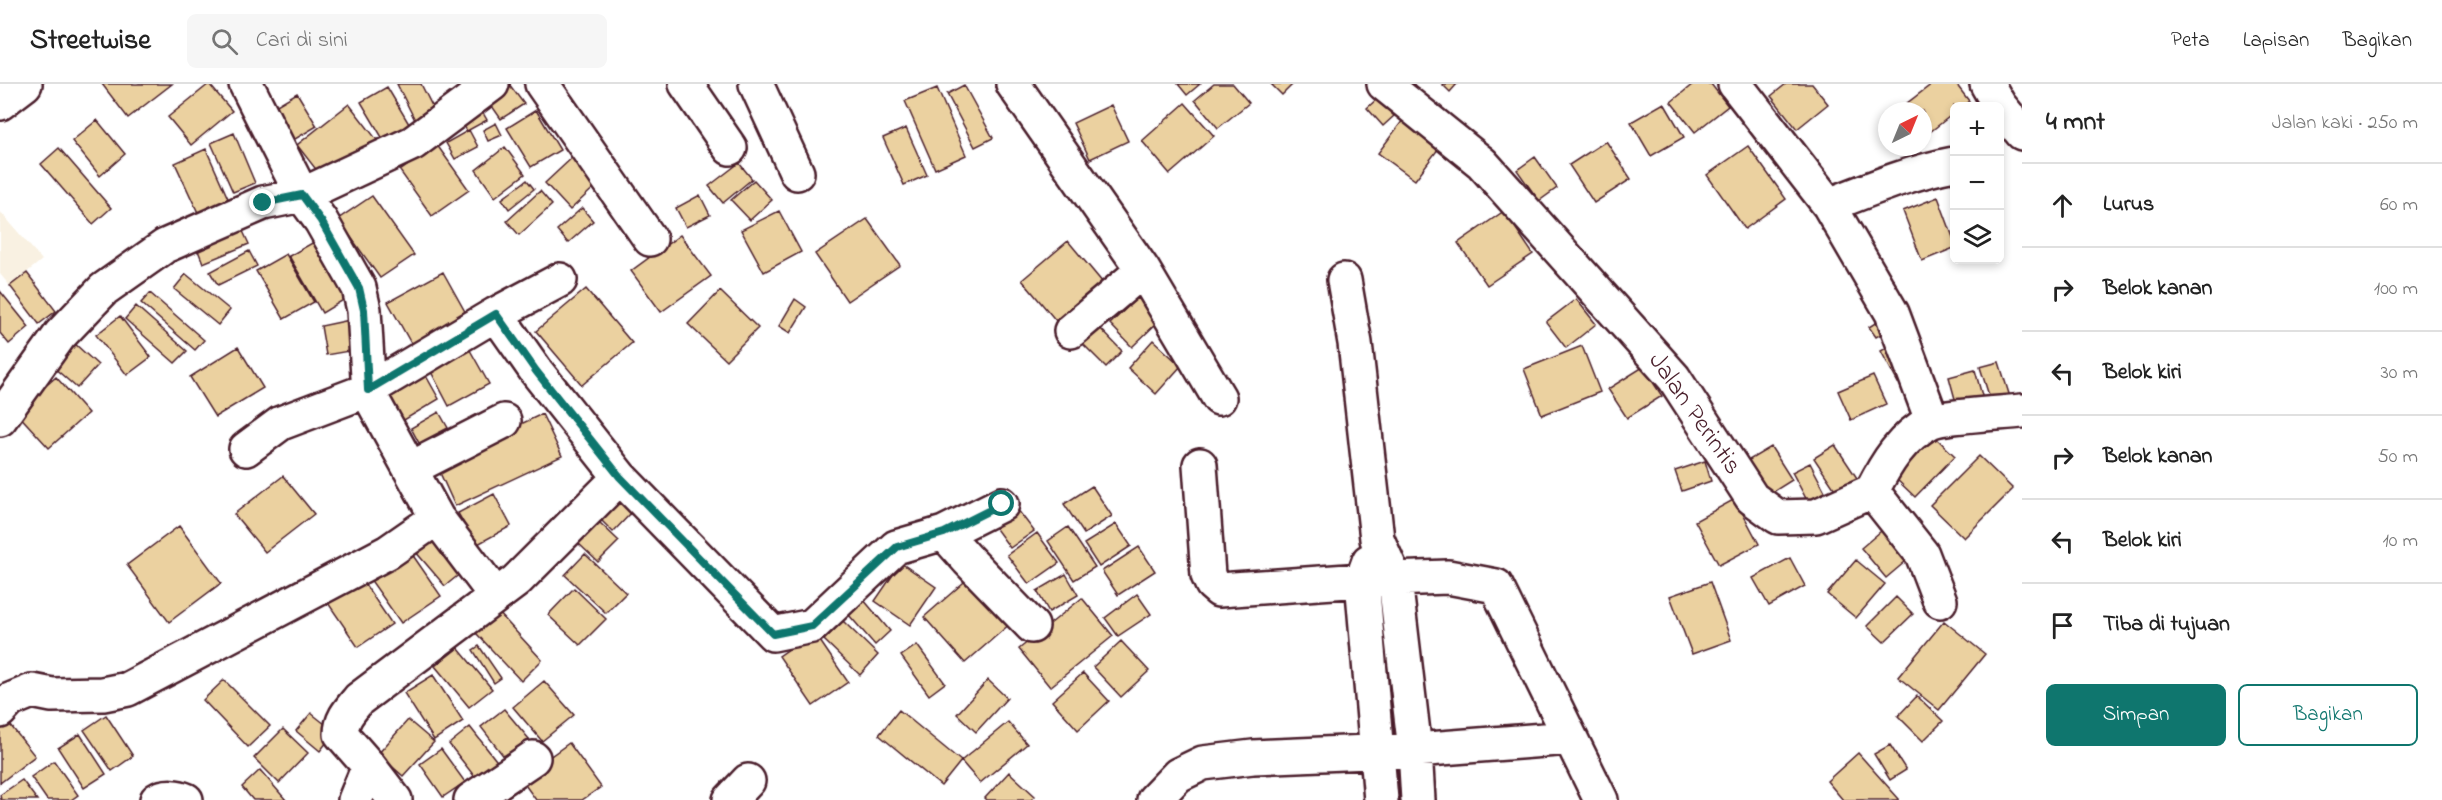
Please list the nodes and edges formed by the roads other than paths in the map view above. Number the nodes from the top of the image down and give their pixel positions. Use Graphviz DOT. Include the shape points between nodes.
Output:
graph roads {
  1 [pos="25,84"];
  2 [pos="246,84"];
  3 [pos="492,84"];
  4 [pos="542,84"];
  5 [pos="686,84"];
  6 [pos="756,84"];
  7 [pos="1013,84"];
  8 [pos="1384,84"];
  9 [pos="1734,84"];
  10 [pos="1987,84"];
  11 [pos="0,103"];
  12 [pos="2022,133"];
  13 [pos="2004,144"];
  14 [pos="730,148"];
  15 [pos="1950,165"];
  16 [pos="797,173"];
  17 [pos="302,195"];
  18 [pos="1829,205"];
  19 [pos="650,239"];
  20 [pos="1143,270"];
  21 [pos="560,280"];
  22 [pos="1344,280"];
  23 [pos="496,314"];
  24 [pos="1071,331"];
  25 [pos="368,390"];
  26 [pos="1219,398"];
  27 [pos="2022,411"];
  28 [pos="0,419"];
  29 [pos="1932,420"];
  30 [pos="504,421"];
  31 [pos="246,449"];
  32 [pos="1200,465"];
  33 [pos="410,469"];
  34 [pos="620,477"];
  35 [pos="1872,491"];
  36 [pos="1002,504"];
  37 [pos="437,518"];
  38 [pos="944,533"];
  39 [pos="1377,539"];
  40 [pos="1362,580"];
  41 [pos="1395,580"];
  42 [pos="496,596"];
  43 [pos="1940,601"];
  44 [pos="1032,626"];
  45 [pos="0,711"];
  46 [pos="1570,738"];
  47 [pos="1415,750"];
  48 [pos="1376,751"];
  49 [pos="533,758"];
  50 [pos="369,766"];
  51 [pos="157,800"];
  52 [pos="186,800"];
  53 [pos="355,800"];
  54 [pos="395,800"];
  55 [pos="471,800"];
  56 [pos="1154,800"];
  57 [pos="1381,800"];
  58 [pos="1418,800"];
  59 [pos="1601,800"];
  1 -- 11 [label="street"];
  2 -- 17 [label="street"];
  3 -- 17 [label="street" via="413,143"];
  4 -- 19 [label="street"];
  5 -- 14 [label="street"];
  6 -- 16 [label="street"];
  7 -- 20 [label="street"];
  8 -- 35 [label="street, Jalan Perintis" via="1482,163 1667,370 1752,498 1778,517 1816,516"];
  9 -- 18 [label="street"];
  10 -- 12 [label="street"];
  12 -- 13 [label="street"];
  15 -- 18 [label="street" via="1886,183"];
  17 -- 25 [label="street" via="359,288 364,310"];
  17 -- 28 [label="street" via="263,203 165,246 104,289 60,335"];
  18 -- 29 [label="street" via="1892,313"];
  20 -- 24 [label="street"];
  20 -- 26 [label="street"];
  21 -- 23 [label="street"];
  22 -- 39 [label="street" via="1357,355"];
  23 -- 25 [label="street"];
  23 -- 34 [label="street"];
  25 -- 31 [label="street" via="280,423"];
  25 -- 33 [label="street"];
  27 -- 29 [label="street"];
  29 -- 35 [label="street" via="1903,441 1885,464"];
  30 -- 33 [label="street"];
  32 -- 40 [label="street" via="1208,575 1219,590"];
  33 -- 37 [label="street"];
  34 -- 38 [label="street" via="773,634 812,626 897,547"];
  34 -- 42 [label="street"];
  35 -- 43 [label="street" via="1922,554"];
  36 -- 38 [label="street"];
  37 -- 42 [label="street"];
  37 -- 45 [label="street" via="388,552 128,689 103,694 52,695 32,691 10,700"];
  38 -- 44 [label="street"];
  39 -- 40 [label="street"];
  39 -- 41 [label="street"];
  40 -- 41 [label="street"];
  40 -- 48 [label="street"];
  41 -- 46 [label="street" via="1448,578 1496,586"];
  41 -- 47 [label="street"];
  42 -- 50 [label="street" via="359,699 346,715 341,734"];
  46 -- 47 [label="street"];
  46 -- 59 [label="street"];
  47 -- 48 [label="street"];
  47 -- 58 [label="street"];
  48 -- 56 [label="street" via="1203,763 1178,775"];
  48 -- 57 [label="street"];
  49 -- 55 [label="street"];
  50 -- 53 [label="street"];
  50 -- 54 [label="street"];
  51 -- 52 [label="street"];
}
